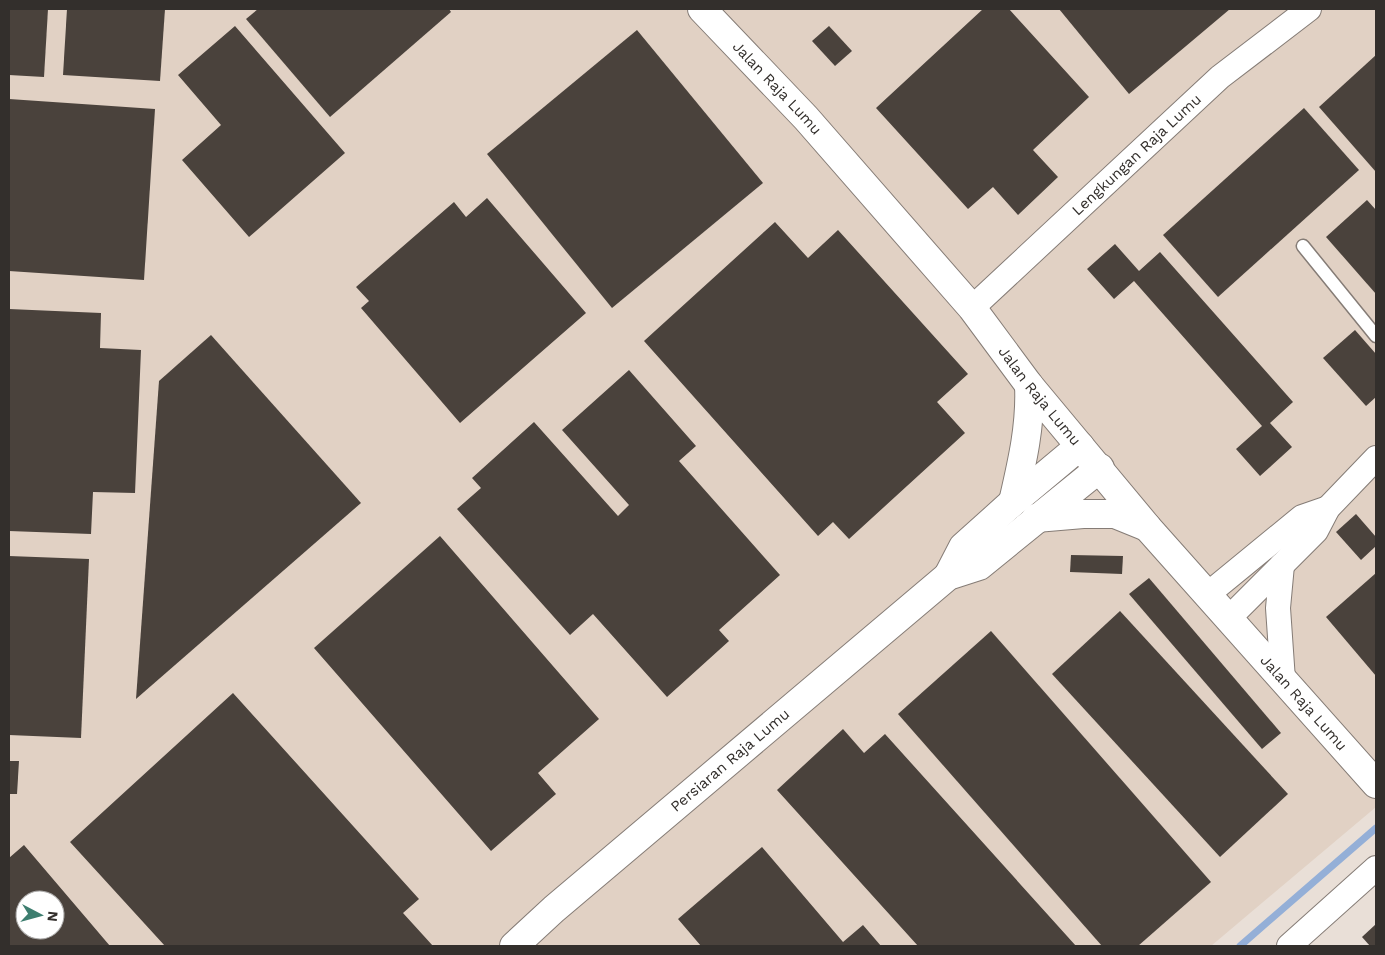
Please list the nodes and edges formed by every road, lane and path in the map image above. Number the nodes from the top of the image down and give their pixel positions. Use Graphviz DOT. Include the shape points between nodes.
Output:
graph roads {
  1 [pos="702,9"];
  2 [pos="1309,9"];
  3 [pos="1303,246"];
  4 [pos="972,308"];
  5 [pos="1376,336"];
  6 [pos="1029,385"];
  7 [pos="1080,446"];
  8 [pos="1376,458"];
  9 [pos="1100,468"];
  10 [pos="1013,502"];
  11 [pos="1328,508"];
  12 [pos="1036,518"];
  13 [pos="1148,528"];
  14 [pos="1282,565"];
  15 [pos="948,576"];
  16 [pos="1208,594"];
  17 [pos="1228,618"];
  18 [pos="1283,680"];
  19 [pos="1376,784"];
  20 [pos="1376,868"];
  21 [pos="514,946"];
  22 [pos="1289,946"];
  1 -- 4 [label="street, Jalan Raja Lumu" via="806,118"];
  2 -- 4 [label="street, Lengkungan Raja Lumu" via="1220,77"];
  3 -- 5 [label="lane"];
  4 -- 6 [label="street, Jalan Raja Lumu"];
  6 -- 7 [label="street, Jalan Raja Lumu"];
  6 -- 10 [label="street" via="1030,410"];
  7 -- 9 [label="street, Jalan Raja Lumu"];
  7 -- 10 [label="street, Persiaran Raja Lumu"];
  8 -- 11 [label="street"];
  9 -- 12 [label="street, Persiaran Raja Lumu"];
  9 -- 13 [label="street, Jalan Raja Lumu"];
  10 -- 15 [label="street, Persiaran Raja Lumu" via="964,547"];
  11 -- 14 [label="street" via="1316,531"];
  11 -- 16 [label="street" via="1302,517"];
  12 -- 13 [label="street" via="1115,514"];
  12 -- 15 [label="street, Persiaran Raja Lumu" via="979,566"];
  13 -- 16 [label="street, Jalan Raja Lumu"];
  14 -- 17 [label="street"];
  14 -- 18 [label="street" via="1278,608"];
  15 -- 21 [label="street, Persiaran Raja Lumu"];
  16 -- 17 [label="street, Jalan Raja Lumu"];
  17 -- 18 [label="street, Jalan Raja Lumu"];
  18 -- 19 [label="street, Jalan Raja Lumu"];
  20 -- 22 [label="street"];
}
